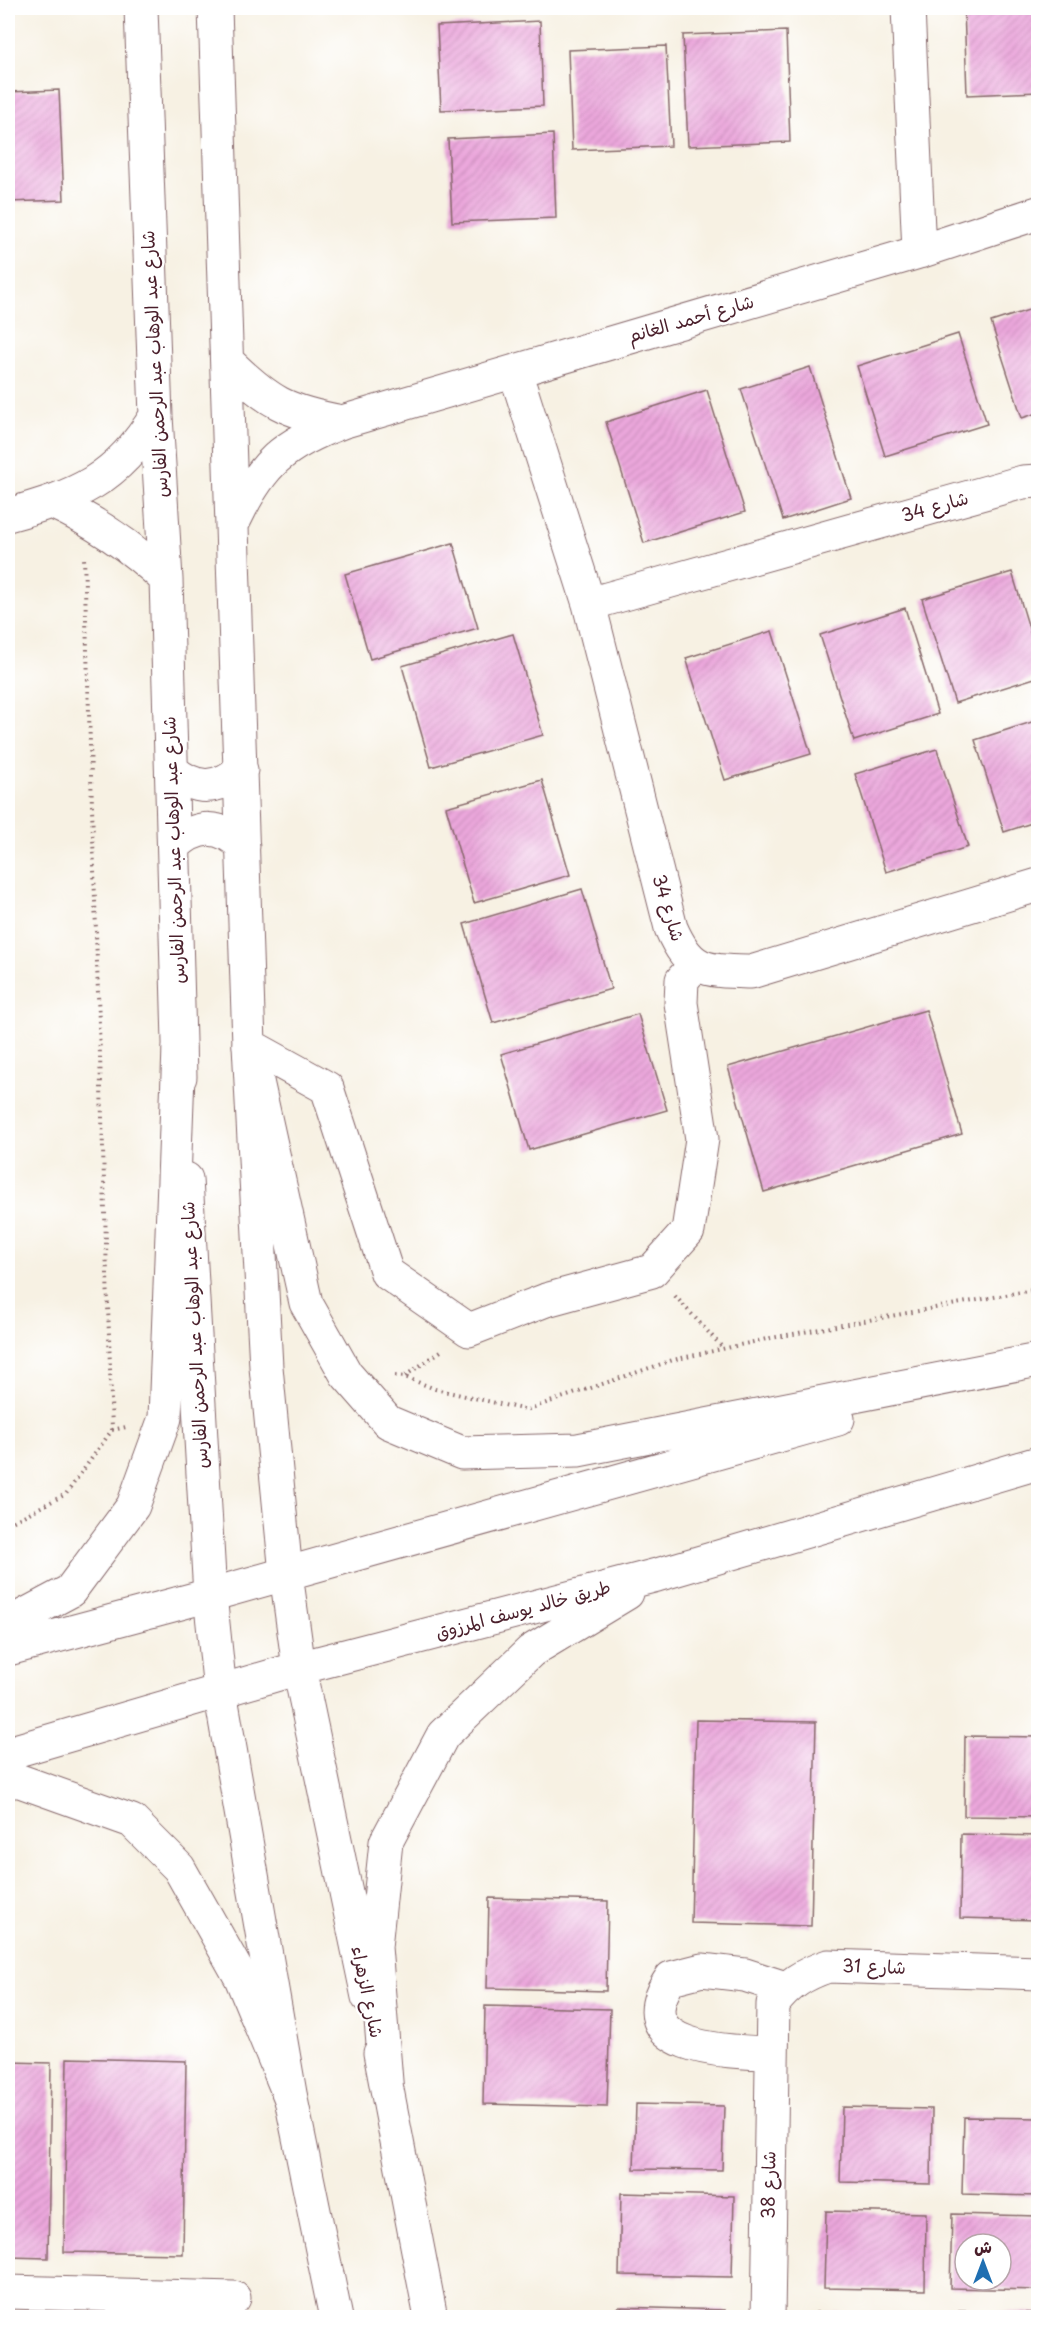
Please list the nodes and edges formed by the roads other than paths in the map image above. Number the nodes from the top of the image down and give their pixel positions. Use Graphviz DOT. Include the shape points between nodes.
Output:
graph roads {
  1 [pos="141,8"];
  2 [pos="215,8"];
  3 [pos="908,8"];
  4 [pos="1038,213"];
  5 [pos="919,252"];
  6 [pos="228,362"];
  7 [pos="515,371"];
  8 [pos="156,416"];
  9 [pos="342,422"];
  10 [pos="1038,481"];
  11 [pos="52,502"];
  12 [pos="8,515"];
  13 [pos="234,521"];
  14 [pos="166,579"];
  15 [pos="589,604"];
  16 [pos="172,770"];
  17 [pos="241,770"];
  18 [pos="175,845"];
  19 [pos="243,846"];
  20 [pos="1038,885"];
  21 [pos="695,965"];
  22 [pos="249,1045"];
  23 [pos="179,1048"];
  24 [pos="1038,1361"];
  25 [pos="1038,1463"];
  26 [pos="286,1574"];
  27 [pos="657,1575"];
  28 [pos="210,1595"];
  29 [pos="8,1624"];
  30 [pos="8,1649"];
  31 [pos="299,1668"];
  32 [pos="220,1691"];
  33 [pos="8,1753"];
  34 [pos="8,1781"];
  35 [pos="1038,1973"];
  36 [pos="785,1988"];
  37 [pos="771,2053"];
  38 [pos="386,2081"];
  39 [pos="291,2099"];
  40 [pos="8,2292"];
  41 [pos="234,2298"];
  42 [pos="336,2318"];
  43 [pos="431,2318"];
  44 [pos="768,2318"];
  1 -- 8 [label="street, شارع عبد الوهاب عبد الرحمن الفارس"];
  2 -- 6 [label="street"];
  3 -- 5 [label="street"];
  4 -- 5 [label="street, شارع أحمد الغانم"];
  5 -- 7 [label="street, شارع أحمد الغانم"];
  6 -- 9 [label="street, شارع أحمد الغانم" via="260,393 299,413"];
  6 -- 13 [label="street"];
  7 -- 9 [label="street, شارع أحمد الغانم"];
  7 -- 15 [label="street, شارع 34"];
  8 -- 11 [label="street" via="112,470 74,494"];
  8 -- 14 [label="street, شارع عبد الوهاب عبد الرحمن الفارس"];
  9 -- 13 [label="street, شارع أحمد الغانم" via="306,435 274,458 250,487"];
  10 -- 15 [label="street, شارع 34"];
  11 -- 12 [label="street"];
  11 -- 14 [label="street" via="112,533"];
  13 -- 17 [label="street"];
  14 -- 16 [label="street, شارع عبد الوهاب عبد الرحمن الفارس"];
  15 -- 21 [label="street, شارع 34" via="671,928 680,948"];
  16 -- 17 [label="street" via="199,787 229,780"];
  16 -- 18 [label="street, شارع عبد الوهاب عبد الرحمن الفارس"];
  17 -- 19 [label="street"];
  18 -- 19 [label="street" via="186,834 201,828 217,828"];
  18 -- 23 [label="street, شارع عبد الوهاب عبد الرحمن الفارس"];
  19 -- 22 [label="street"];
  20 -- 21 [label="street" via="751,972 722,972"];
  21 -- 22 [label="street" via="682,980 681,1003 702,1139 688,1231 652,1271 546,1300 469,1330 387,1272 327,1088"];
  22 -- 24 [label="street" via="306,1303 346,1374 388,1422 462,1453 578,1450"];
  22 -- 26 [label="street" via="266,1367"];
  23 -- 28 [label="street, شارع عبد الوهاب عبد الرحمن الفارس"];
  23 -- 29 [label="street" via="165,1418 133,1506 70,1591"];
  24 -- 26 [label="street"];
  25 -- 27 [label="street, طريق خالد يوسف المرزوق"];
  26 -- 28 [label="street"];
  26 -- 31 [label="street"];
  27 -- 31 [label="street, طريق خالد يوسف المرزوق"];
  27 -- 38 [label="street" via="531,1651 437,1744 386,1842 375,1947"];
  28 -- 30 [label="street"];
  28 -- 32 [label="street, شارع عبد الوهاب عبد الرحمن الفارس"];
  31 -- 32 [label="street, طريق خالد يوسف المرزوق"];
  31 -- 38 [label="street, شارع الزهراء"];
  32 -- 33 [label="street, طريق خالد يوسف المرزوق"];
  32 -- 39 [label="street"];
  34 -- 39 [label="street" via="20,1781 132,1821 179,1868 241,1978"];
  35 -- 36 [label="street, شارع 31" via="828,1966 805,1974"];
  36 -- 37 [label="street" via="773,2004"];
  36 -- 37 [label="street" via="745,1975 702,1970 671,1978 660,1994 657,2015 666,2031 683,2042 723,2052"];
  37 -- 44 [label="street, شارع 38"];
  38 -- 43 [label="street, شارع الزهراء"];
  39 -- 42 [label="street"];
  40 -- 41 [label="street"];
}
